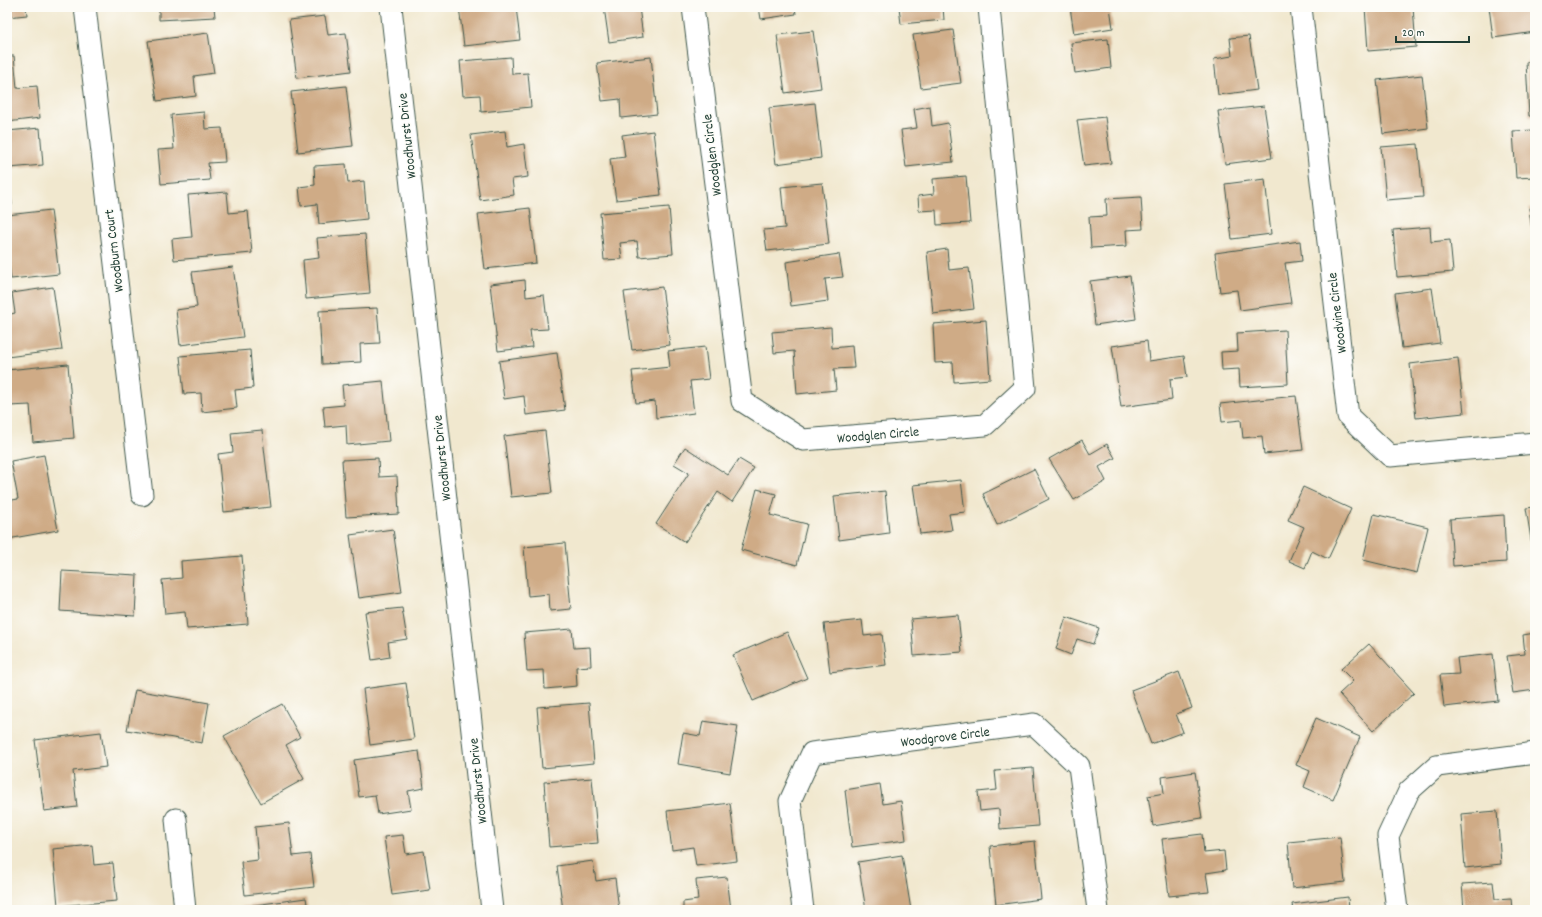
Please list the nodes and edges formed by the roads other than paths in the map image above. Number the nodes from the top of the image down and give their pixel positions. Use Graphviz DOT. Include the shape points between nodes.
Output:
graph roads {
  1 [pos="85,7"];
  2 [pos="391,7"];
  3 [pos="693,7"];
  4 [pos="989,7"];
  5 [pos="1301,7"];
  6 [pos="1535,443"];
  7 [pos="142,494"];
  8 [pos="1535,753"];
  9 [pos="176,819"];
  10 [pos="185,910"];
  11 [pos="492,910"];
  12 [pos="803,910"];
  13 [pos="1098,910"];
  14 [pos="1397,910"];
  1 -- 7 [label="street, Woodburn Court"];
  2 -- 11 [label="street, Woodhurst Drive"];
  3 -- 4 [label="street, Woodglen Circle" via="742,401 803,440 985,426 1026,388"];
  5 -- 6 [label="street, Woodvine Circle" via="1348,416 1390,456"];
  8 -- 14 [label="street" via="1437,766 1409,791 1388,836"];
  9 -- 10 [label="street"];
  12 -- 13 [label="street, Woodgrove Circle" via="790,801 812,753 1034,724 1079,766"];
}
